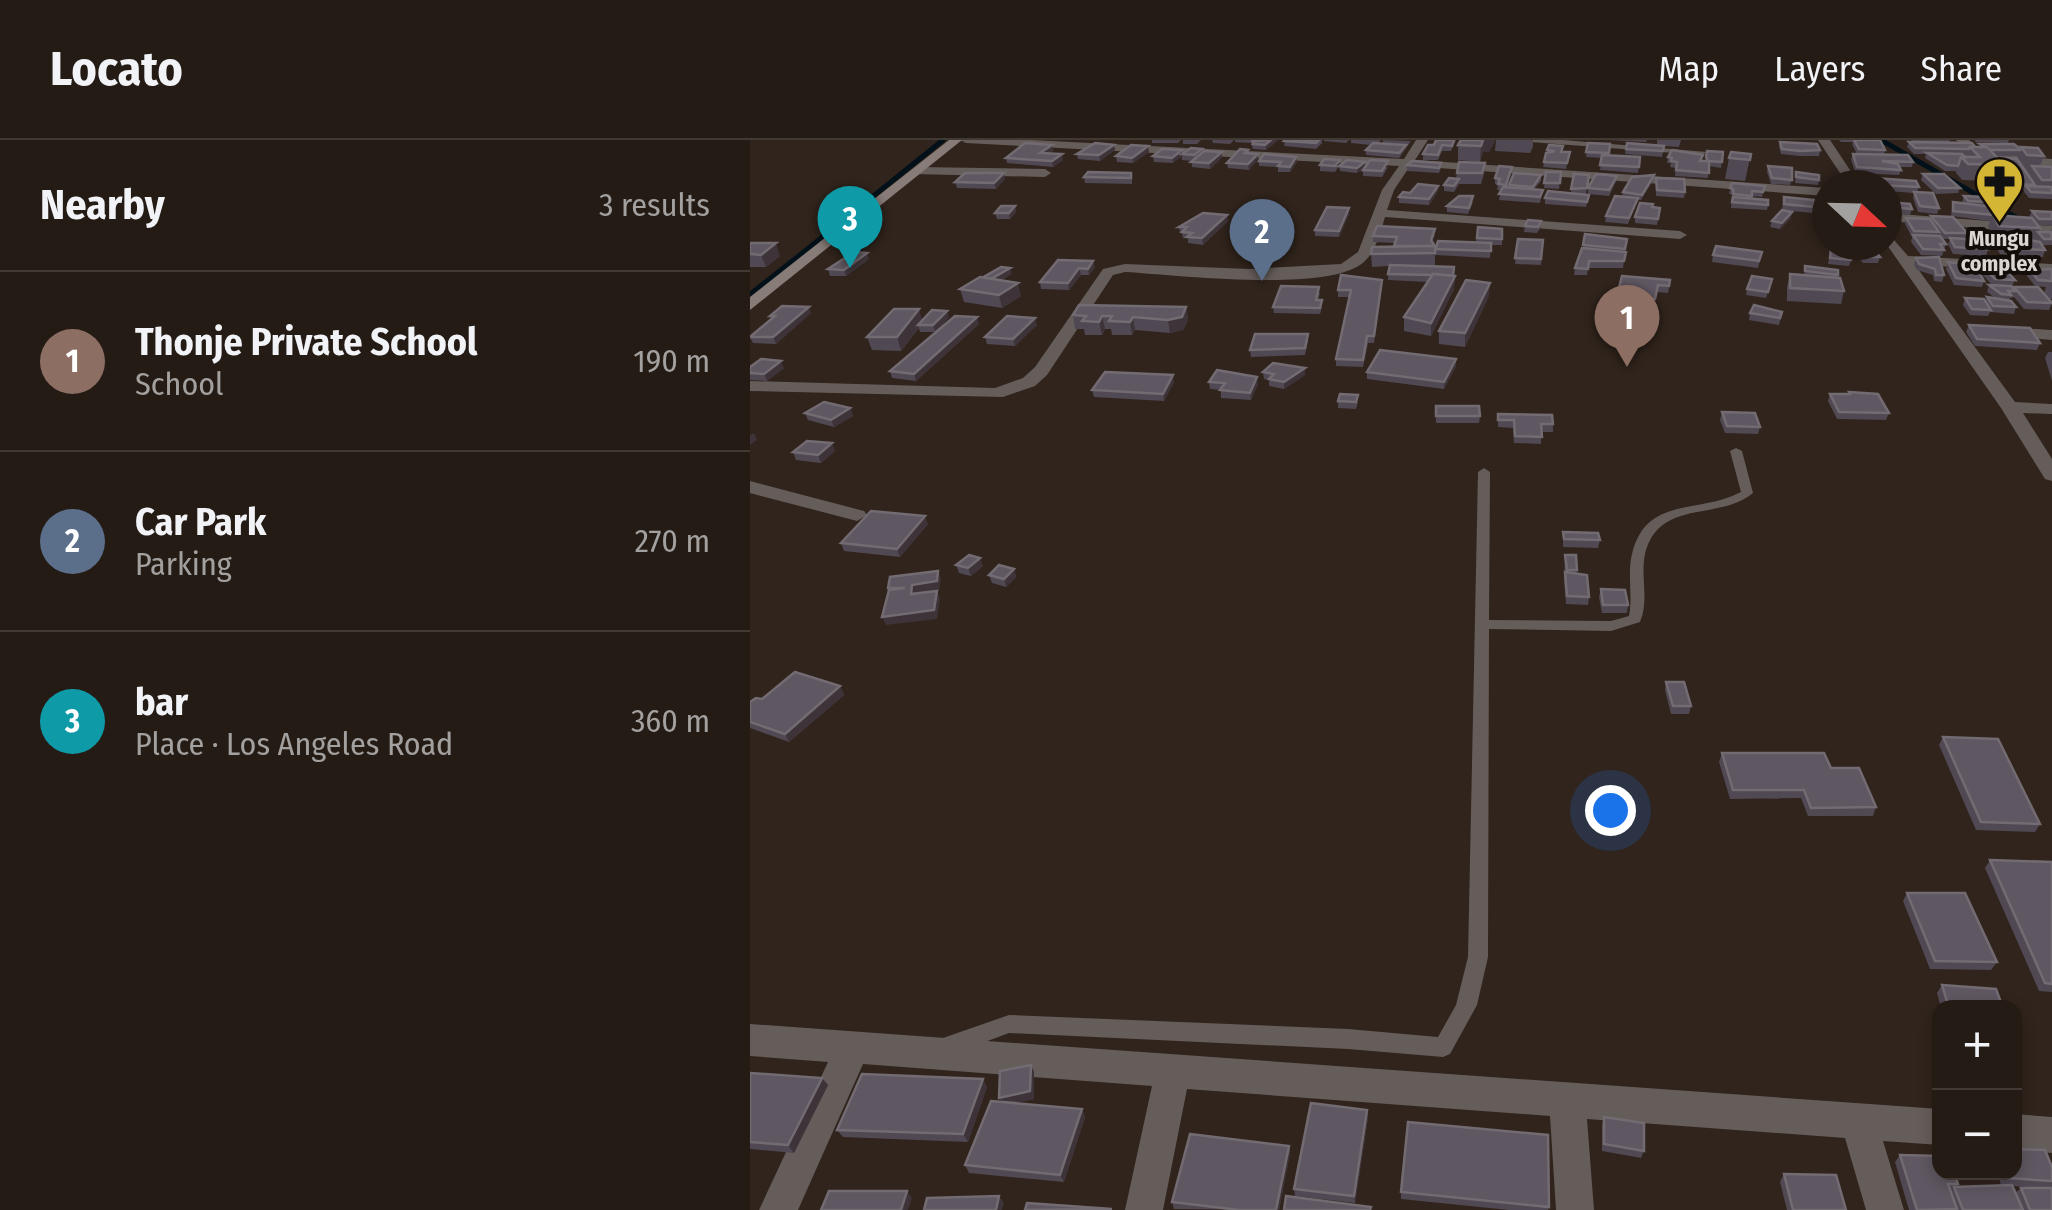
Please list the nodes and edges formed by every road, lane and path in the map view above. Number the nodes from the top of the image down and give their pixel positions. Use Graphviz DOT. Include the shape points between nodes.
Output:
graph roads {
  1 [pos="956,140"];
  2 [pos="966,140"];
  3 [pos="1422,140"];
  4 [pos="1509,140"];
  5 [pos="1824,140"];
  6 [pos="1962,140"];
  7 [pos="1700,152"];
  8 [pos="1410,162"];
  9 [pos="2052,162"];
  10 [pos="1844,170"];
  11 [pos="917,171"];
  12 [pos="1045,174"];
  13 [pos="1812,191"];
  14 [pos="1379,213"];
  15 [pos="1902,218"];
  16 [pos="2052,230"];
  17 [pos="1680,235"];
  18 [pos="1902,260"];
  19 [pos="2052,268"];
  20 [pos="750,305"];
  21 [pos="1954,329"];
  22 [pos="2052,335"];
  23 [pos="750,386"];
  24 [pos="2010,407"];
  25 [pos="2052,409"];
  26 [pos="1736,452"];
  27 [pos="1484,472"];
  28 [pos="2052,476"];
  29 [pos="750,487"];
  30 [pos="856,515"];
  31 [pos="1482,624"];
  32 [pos="750,1040"];
  33 [pos="852,1049"];
  34 [pos="922,1054"];
  35 [pos="1173,1072"];
  36 [pos="1567,1101"];
  37 [pos="1859,1120"];
  38 [pos="1932,1125"];
  39 [pos="2022,1133"];
  40 [pos="2052,1135"];
  41 [pos="778,1210"];
  42 [pos="1144,1210"];
  43 [pos="1576,1210"];
  44 [pos="1885,1210"];
  1 -- 11 [label="main road"];
  2 -- 8 [label="street"];
  3 -- 8 [label="street"];
  4 -- 7 [label="street"];
  5 -- 10 [label="street"];
  6 -- 9 [label="street" via="1980,156"];
  8 -- 13 [label="street"];
  8 -- 14 [label="street"];
  11 -- 12 [label="street"];
  11 -- 20 [label="main road"];
  14 -- 17 [label="street"];
  14 -- 23 [label="street" via="1362,257 1339,272 1108,272 1042,371 1014,389 980,394"];
  15 -- 16 [label="street"];
  18 -- 19 [label="street"];
  18 -- 21 [label="street"];
  21 -- 22 [label="street"];
  21 -- 24 [label="street"];
  24 -- 25 [label="street"];
  24 -- 28 [label="street"];
  26 -- 31 [label="lane" via="1747,494 1670,512 1643,540 1635,619 1610,626"];
  27 -- 31 [label="lane"];
  29 -- 30 [label="street"];
  31 -- 34 [label="lane" via="1478,957 1472,996 1443,1047 1009,1024"];
  32 -- 33 [label="street"];
  33 -- 34 [label="street"];
  33 -- 41 [label="street"];
  34 -- 35 [label="street"];
  35 -- 36 [label="street"];
  35 -- 42 [label="street"];
  36 -- 37 [label="street"];
  36 -- 43 [label="street"];
  37 -- 38 [label="street"];
  37 -- 44 [label="street"];
  39 -- 40 [label="street"];
}
